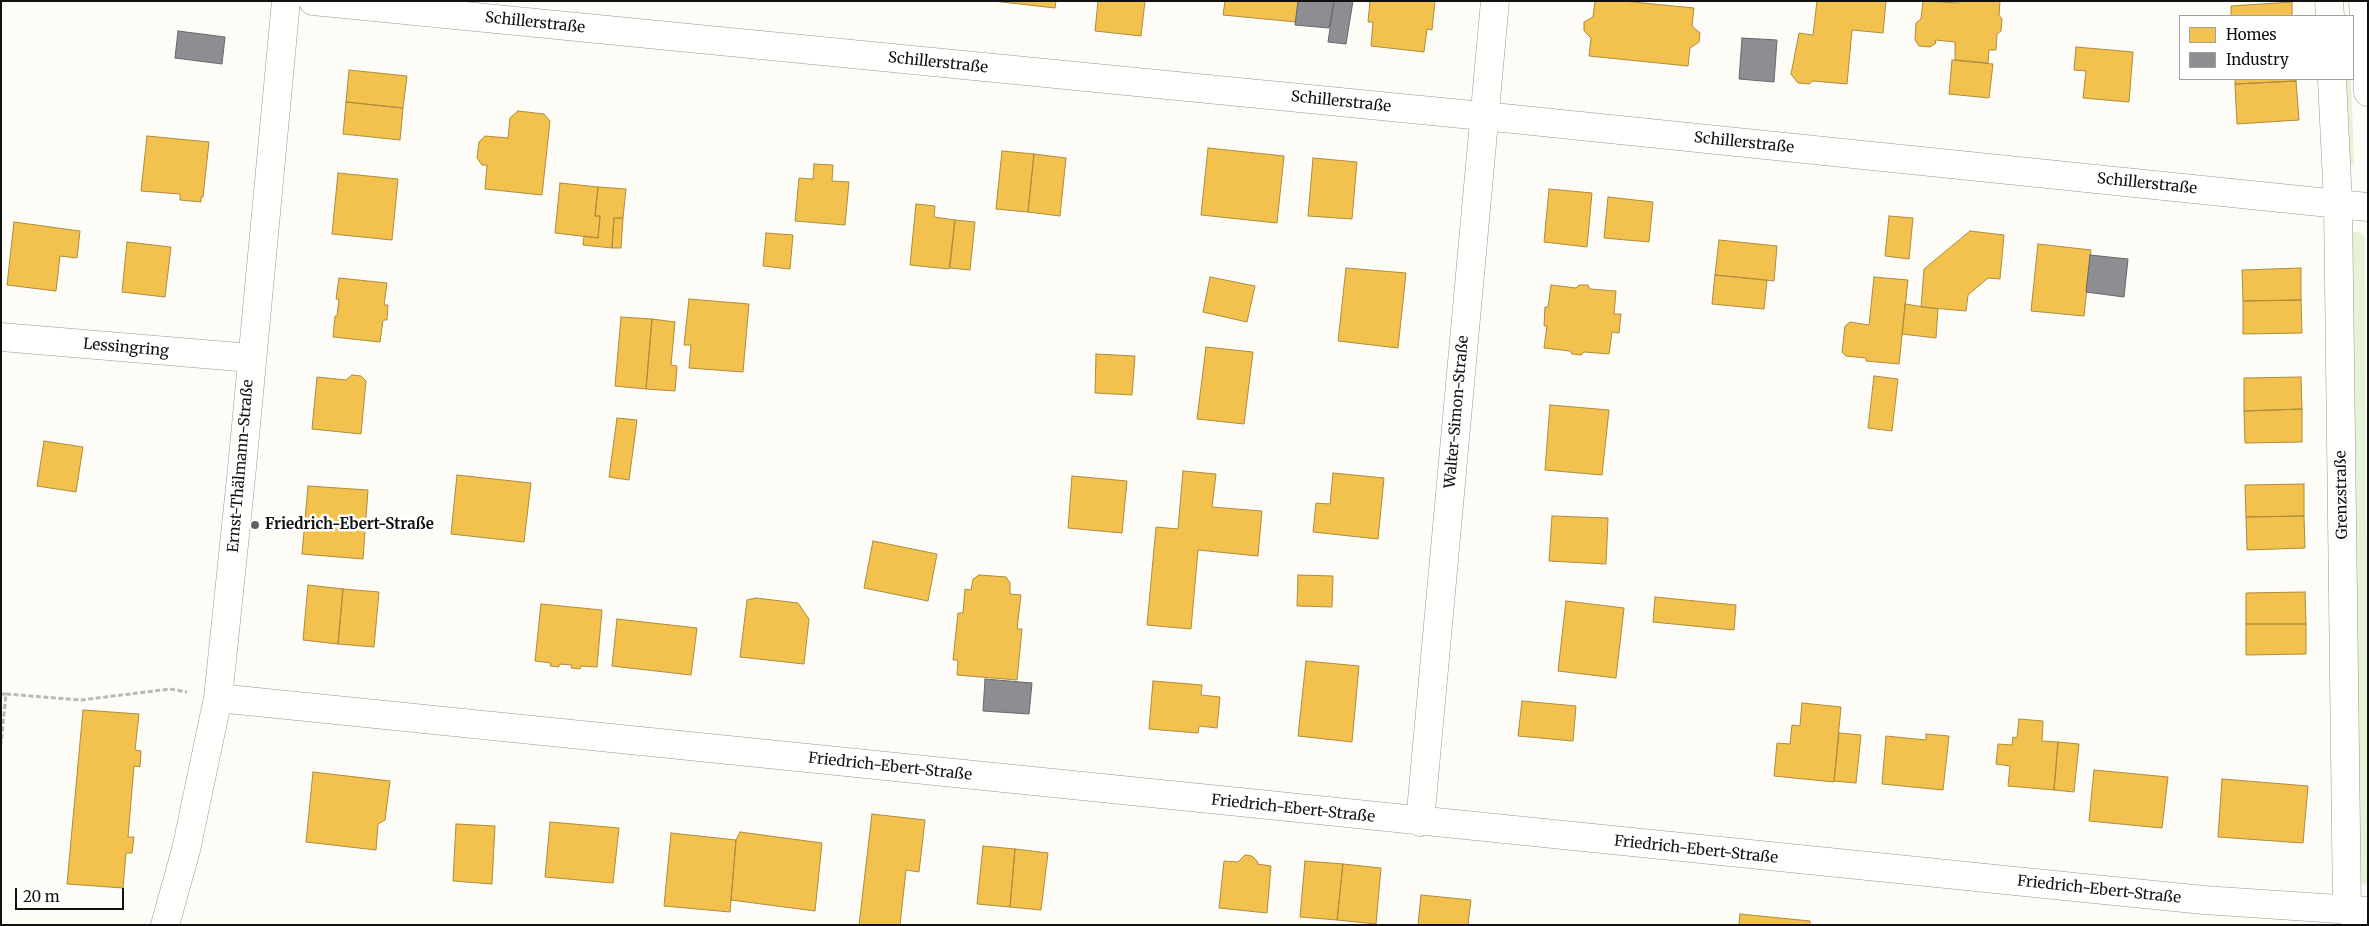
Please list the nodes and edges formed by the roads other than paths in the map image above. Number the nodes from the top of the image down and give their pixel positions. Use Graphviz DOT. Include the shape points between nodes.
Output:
graph roads {
  1 [pos="286,1"];
  2 [pos="313,1"];
  3 [pos="1495,1"];
  4 [pos="2329,1"];
  5 [pos="2363,1"];
  6 [pos="2330,15"];
  7 [pos="2332,80"];
  8 [pos="2368,92"];
  9 [pos="1484,116"];
  10 [pos="2338,203"];
  11 [pos="2368,207"];
  12 [pos="1,337"];
  13 [pos="251,358"];
  14 [pos="218,698"];
  15 [pos="1420,822"];
  16 [pos="2357,911"];
  17 [pos="165,925"];
  1 -- 13 [label="street, Ernst-Thälmann-Straße"];
  2 -- 9 [label="street, Schillerstraße"];
  3 -- 9 [label="street, Walter-Simon-Straße"];
  4 -- 6 [label="street"];
  5 -- 8 [label="street"];
  7 -- 10 [label="street, Grenzstraße"];
  9 -- 10 [label="street, Schillerstraße"];
  9 -- 15 [label="street, Walter-Simon-Straße"];
  10 -- 11 [label="street, Schillerstraße"];
  10 -- 16 [label="street, Grenzstraße"];
  12 -- 13 [label="street, Lessingring"];
  13 -- 14 [label="street, Ernst-Thälmann-Straße"];
  14 -- 15 [label="street, Friedrich-Ebert-Straße"];
  14 -- 17 [label="street, Ernst-Thälmann-Straße" via="186,850"];
  15 -- 16 [label="street, Friedrich-Ebert-Straße" via="2195,899"];
}
